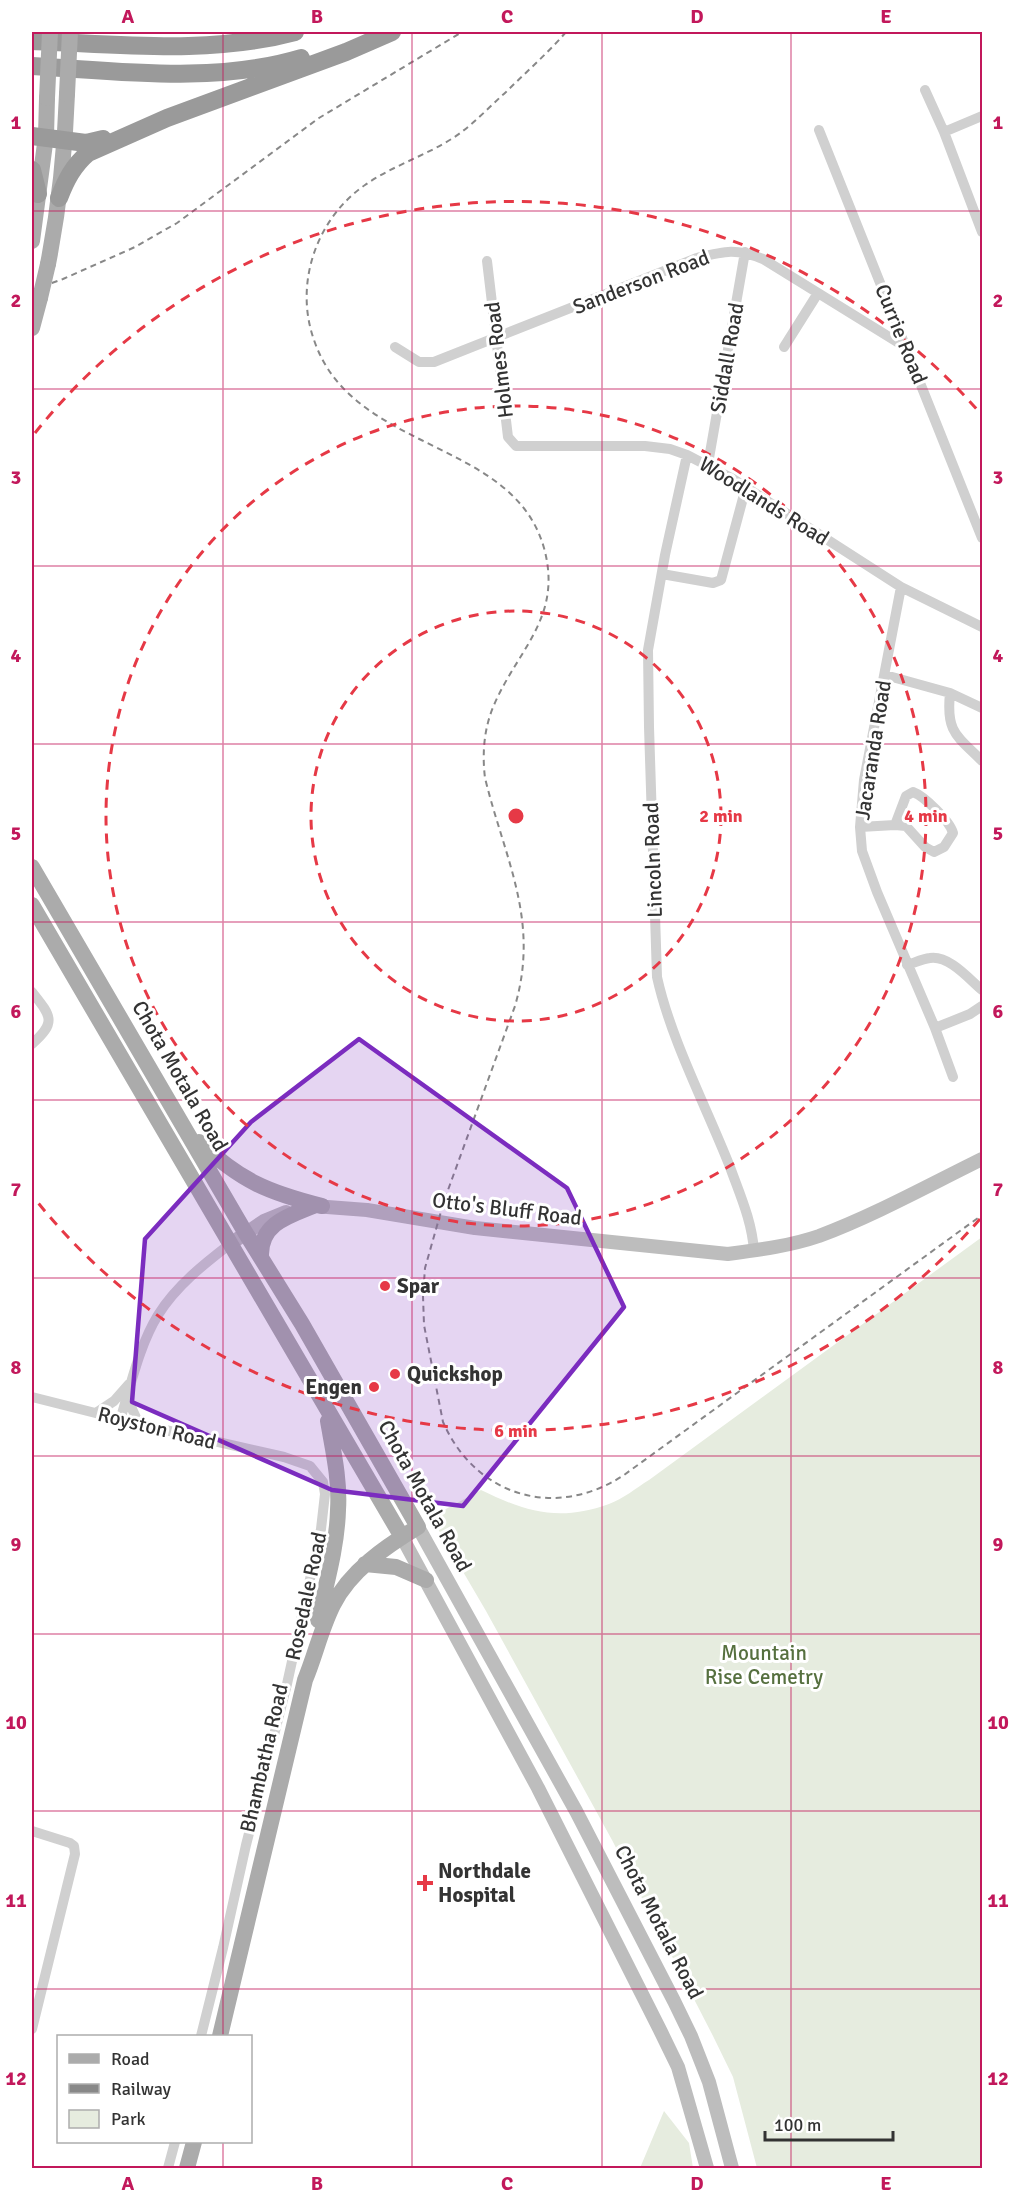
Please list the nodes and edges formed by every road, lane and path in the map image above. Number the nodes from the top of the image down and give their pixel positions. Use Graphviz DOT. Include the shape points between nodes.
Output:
graph roads {
  1 [pos="50,32"];
  2 [pos="70,32"];
  3 [pos="295,32"];
  4 [pos="376,32"];
  5 [pos="392,32"];
  6 [pos="32,41"];
  7 [pos="32,66"];
  8 [pos="925,90"];
  9 [pos="982,116"];
  10 [pos="148,126"];
  11 [pos="819,130"];
  12 [pos="944,132"];
  13 [pos="39,136"];
  14 [pos="66,140"];
  15 [pos="32,170"];
  16 [pos="38,194"];
  17 [pos="59,198"];
  18 [pos="982,232"];
  19 [pos="32,239"];
  20 [pos="745,252"];
  21 [pos="487,261"];
  22 [pos="818,293"];
  23 [pos="32,328"];
  24 [pos="496,337"];
  25 [pos="394,347"];
  26 [pos="784,347"];
  27 [pos="907,348"];
  28 [pos="526,447"];
  29 [pos="687,455"];
  30 [pos="708,464"];
  31 [pos="746,487"];
  32 [pos="982,538"];
  33 [pos="662,574"];
  34 [pos="901,587"];
  35 [pos="982,627"];
  36 [pos="885,675"];
  37 [pos="950,693"];
  38 [pos="982,708"];
  39 [pos="982,761"];
  40 [pos="895,825"];
  41 [pos="860,827"];
  42 [pos="32,867"];
  43 [pos="32,905"];
  44 [pos="907,965"];
  45 [pos="982,990"];
  46 [pos="32,992"];
  47 [pos="982,1006"];
  48 [pos="935,1028"];
  49 [pos="32,1044"];
  50 [pos="953,1077"];
  51 [pos="185,1129"];
  52 [pos="982,1159"];
  53 [pos="317,1206"];
  54 [pos="245,1232"];
  55 [pos="230,1244"];
  56 [pos="754,1251"];
  57 [pos="261,1256"];
  58 [pos="133,1380"];
  59 [pos="32,1397"];
  60 [pos="127,1398"];
  61 [pos="326,1409"];
  62 [pos="96,1413"];
  63 [pos="120,1420"];
  64 [pos="139,1424"];
  65 [pos="284,1457"];
  66 [pos="418,1527"];
  67 [pos="402,1537"];
  68 [pos="365,1564"];
  69 [pos="426,1580"];
  70 [pos="305,1680"];
  71 [pos="32,1832"];
  72 [pos="32,2030"];
  73 [pos="202,2035"];
  74 [pos="220,2035"];
  75 [pos="175,2143"];
  76 [pos="194,2143"];
  77 [pos="168,2169"];
  78 [pos="187,2169"];
  79 [pos="707,2169"];
  80 [pos="732,2169"];
  1 -- 13 [label="main road, bridge" via="47,98"];
  2 -- 14 [label="main road, bridge"];
  3 -- 6 [label="highway" via="221,44 168,46"];
  4 -- 7 [label="highway" via="282,63 225,71 162,74"];
  5 -- 10 [label="highway"];
  8 -- 12 [label="street"];
  9 -- 12 [label="street"];
  10 -- 14 [label="highway" via="94,142"];
  10 -- 17 [label="highway" via="88,153 69,174"];
  11 -- 27 [label="street, Currie Road"];
  12 -- 18 [label="street"];
  13 -- 14 [label="highway"];
  13 -- 16 [label="main road"];
  14 -- 17 [label="main road"];
  15 -- 16 [label="highway"];
  16 -- 19 [label="main road"];
  17 -- 23 [label="main road, bridge"];
  20 -- 22 [label="street, Sanderson Road"];
  20 -- 24 [label="street, Sanderson Road" via="724,251 697,258"];
  20 -- 30 [label="street, Siddall Road"];
  21 -- 24 [label="street, Holmes Road"];
  22 -- 26 [label="street"];
  22 -- 27 [label="street, Sanderson Road"];
  24 -- 25 [label="street, Sanderson Road" via="434,362 419,362"];
  24 -- 28 [label="street, Holmes Road" via="508,437 516,446"];
  27 -- 32 [label="street, Currie Road"];
  28 -- 29 [label="street, Woodlands Road" via="645,446"];
  29 -- 30 [label="street, Woodlands Road"];
  29 -- 33 [label="street, Lincoln Road"];
  30 -- 31 [label="street, Woodlands Road"];
  31 -- 33 [label="street" via="721,580 713,583"];
  31 -- 34 [label="street, Woodlands Road"];
  33 -- 56 [label="street, Lincoln Road" via="648,650 657,976 666,1014 746,1210"];
  34 -- 35 [label="street, Woodlands Road"];
  34 -- 36 [label="street, Jacaranda Road"];
  36 -- 37 [label="street"];
  36 -- 41 [label="street, Jacaranda Road" via="864,780"];
  37 -- 38 [label="street"];
  37 -- 39 [label="street" via="951,729"];
  40 -- 40 [label="street" via="906,826 934,852 944,847 953,833 944,818 913,792 906,796"];
  40 -- 41 [label="street"];
  41 -- 44 [label="street, Jacaranda Road" via="862,851"];
  42 -- 51 [label="main road, Chota Motala Road"];
  43 -- 55 [label="main road, Chota Motala Road"];
  44 -- 45 [label="street" via="939,958"];
  44 -- 48 [label="street, Jacaranda Road"];
  46 -- 49 [label="street" via="49,1017 45,1033"];
  47 -- 48 [label="street"];
  48 -- 50 [label="street, Jacaranda Road"];
  51 -- 53 [label="main road" via="254,1184"];
  51 -- 54 [label="main road, Chota Motala Road"];
  52 -- 56 [label="street, Otto's Bluff Road" via="818,1236"];
  53 -- 54 [label="street, Otto's Bluff Road" via="281,1214"];
  53 -- 56 [label="street, Otto's Bluff Road" via="475,1228 710,1253"];
  53 -- 57 [label="main road" via="280,1221 268,1231 262,1240"];
  54 -- 55 [label="street, Otto's Bluff Road"];
  54 -- 57 [label="main road, Chota Motala Road"];
  55 -- 58 [label="street, Otto's Bluff Road" via="187,1281 158,1315"];
  55 -- 61 [label="main road, Chota Motala Road"];
  57 -- 66 [label="main road, Chota Motala Road"];
  58 -- 60 [label="street, Otto's Bluff Road"];
  58 -- 62 [label="street" via="114,1401"];
  59 -- 62 [label="street, Royston Road"];
  60 -- 63 [label="street, Otto's Bluff Road"];
  60 -- 64 [label="street"];
  61 -- 67 [label="main road, Chota Motala Road"];
  61 -- 70 [label="main road" via="339,1509"];
  62 -- 63 [label="street, Royston Road"];
  63 -- 64 [label="street, Royston Road"];
  64 -- 65 [label="street, Royston Road"];
  65 -- 73 [label="street, Rosedale Road" via="310,1466 323,1482 321,1529"];
  66 -- 67 [label="main road, Bhambatha Road"];
  66 -- 80 [label="street, Chota Motala Road" via="581,1820 683,2018 709,2082"];
  67 -- 68 [label="main road, Bhambatha Road"];
  67 -- 69 [label="street, Chota Motala Road"];
  68 -- 69 [label="main road" via="396,1567"];
  68 -- 70 [label="main road, Bhambatha Road" via="333,1604"];
  69 -- 79 [label="street, Chota Motala Road" via="538,1788 662,2032 678,2067"];
  70 -- 74 [label="main road, Bhambatha Road"];
  71 -- 72 [label="street" via="70,1843 75,1854"];
  75 -- 77 [label="street"];
  76 -- 78 [label="main road"];
}
